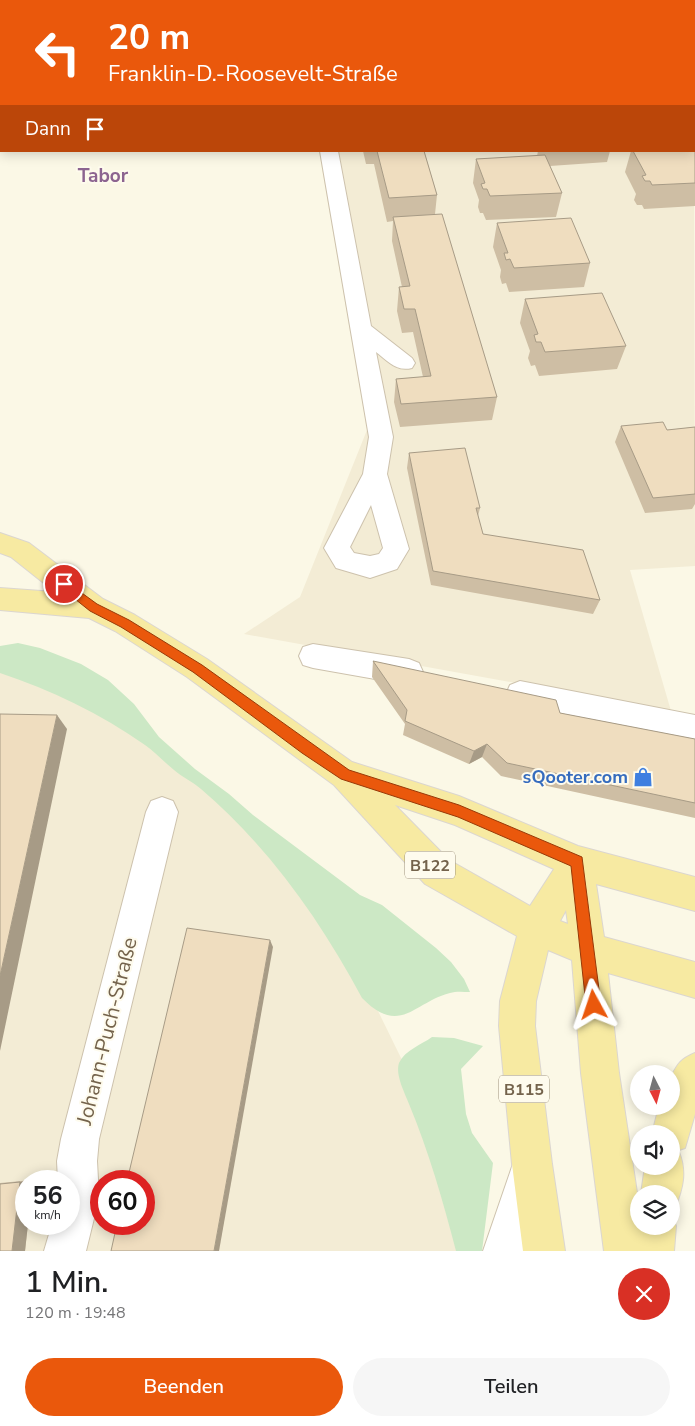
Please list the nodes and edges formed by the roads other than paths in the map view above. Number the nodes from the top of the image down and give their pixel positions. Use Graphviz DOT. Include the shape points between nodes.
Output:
graph roads {
  1 [pos="329,152"];
  2 [pos="360,328"];
  3 [pos="404,363"];
  4 [pos="376,474"];
  5 [pos="0,543"];
  6 [pos="0,599"];
  7 [pos="94,607"];
  8 [pos="313,656"];
  9 [pos="434,677"];
  10 [pos="492,688"];
  11 [pos="695,729"];
  12 [pos="345,775"];
  13 [pos="162,812"];
  14 [pos="577,862"];
  15 [pos="695,894"];
  16 [pos="536,928"];
  17 [pos="588,950"];
  18 [pos="695,980"];
  19 [pos="695,1072"];
  20 [pos="673,1125"];
  21 [pos="532,1164"];
  22 [pos="655,1235"];
  23 [pos="66,1251"];
  24 [pos="504,1251"];
  25 [pos="544,1251"];
  26 [pos="625,1251"];
  27 [pos="653,1251"];
  1 -- 2 [label="lane"];
  2 -- 3 [label="lane"];
  2 -- 4 [label="lane" via="382,437"];
  5 -- 7 [label="main road, B122" via="20,550"];
  6 -- 7 [label="main road, B122"];
  7 -- 12 [label="main road, B122" via="197,668"];
  8 -- 9 [label="lane"];
  10 -- 11 [label="lane"];
  12 -- 14 [label="main road, B122" via="459,811"];
  12 -- 16 [label="main road, B122" via="436,872"];
  13 -- 23 [label="lane, Johann-Puch-Straße" via="80,1139 77,1161 79,1198"];
  14 -- 15 [label="main road, B122"];
  14 -- 16 [label="main road, B115"];
  14 -- 17 [label="main road"];
  16 -- 17 [label="main road, B122"];
  16 -- 21 [label="main road, B115" via="518,1001 517,1026"];
  17 -- 18 [label="main road, B122"];
  17 -- 26 [label="main road" via="600,1073"];
  19 -- 20 [label="main road" via="688,1081"];
  21 -- 24 [label="lane"];
  21 -- 25 [label="main road, B115"];
  22 -- 27 [label="main road"];
}
